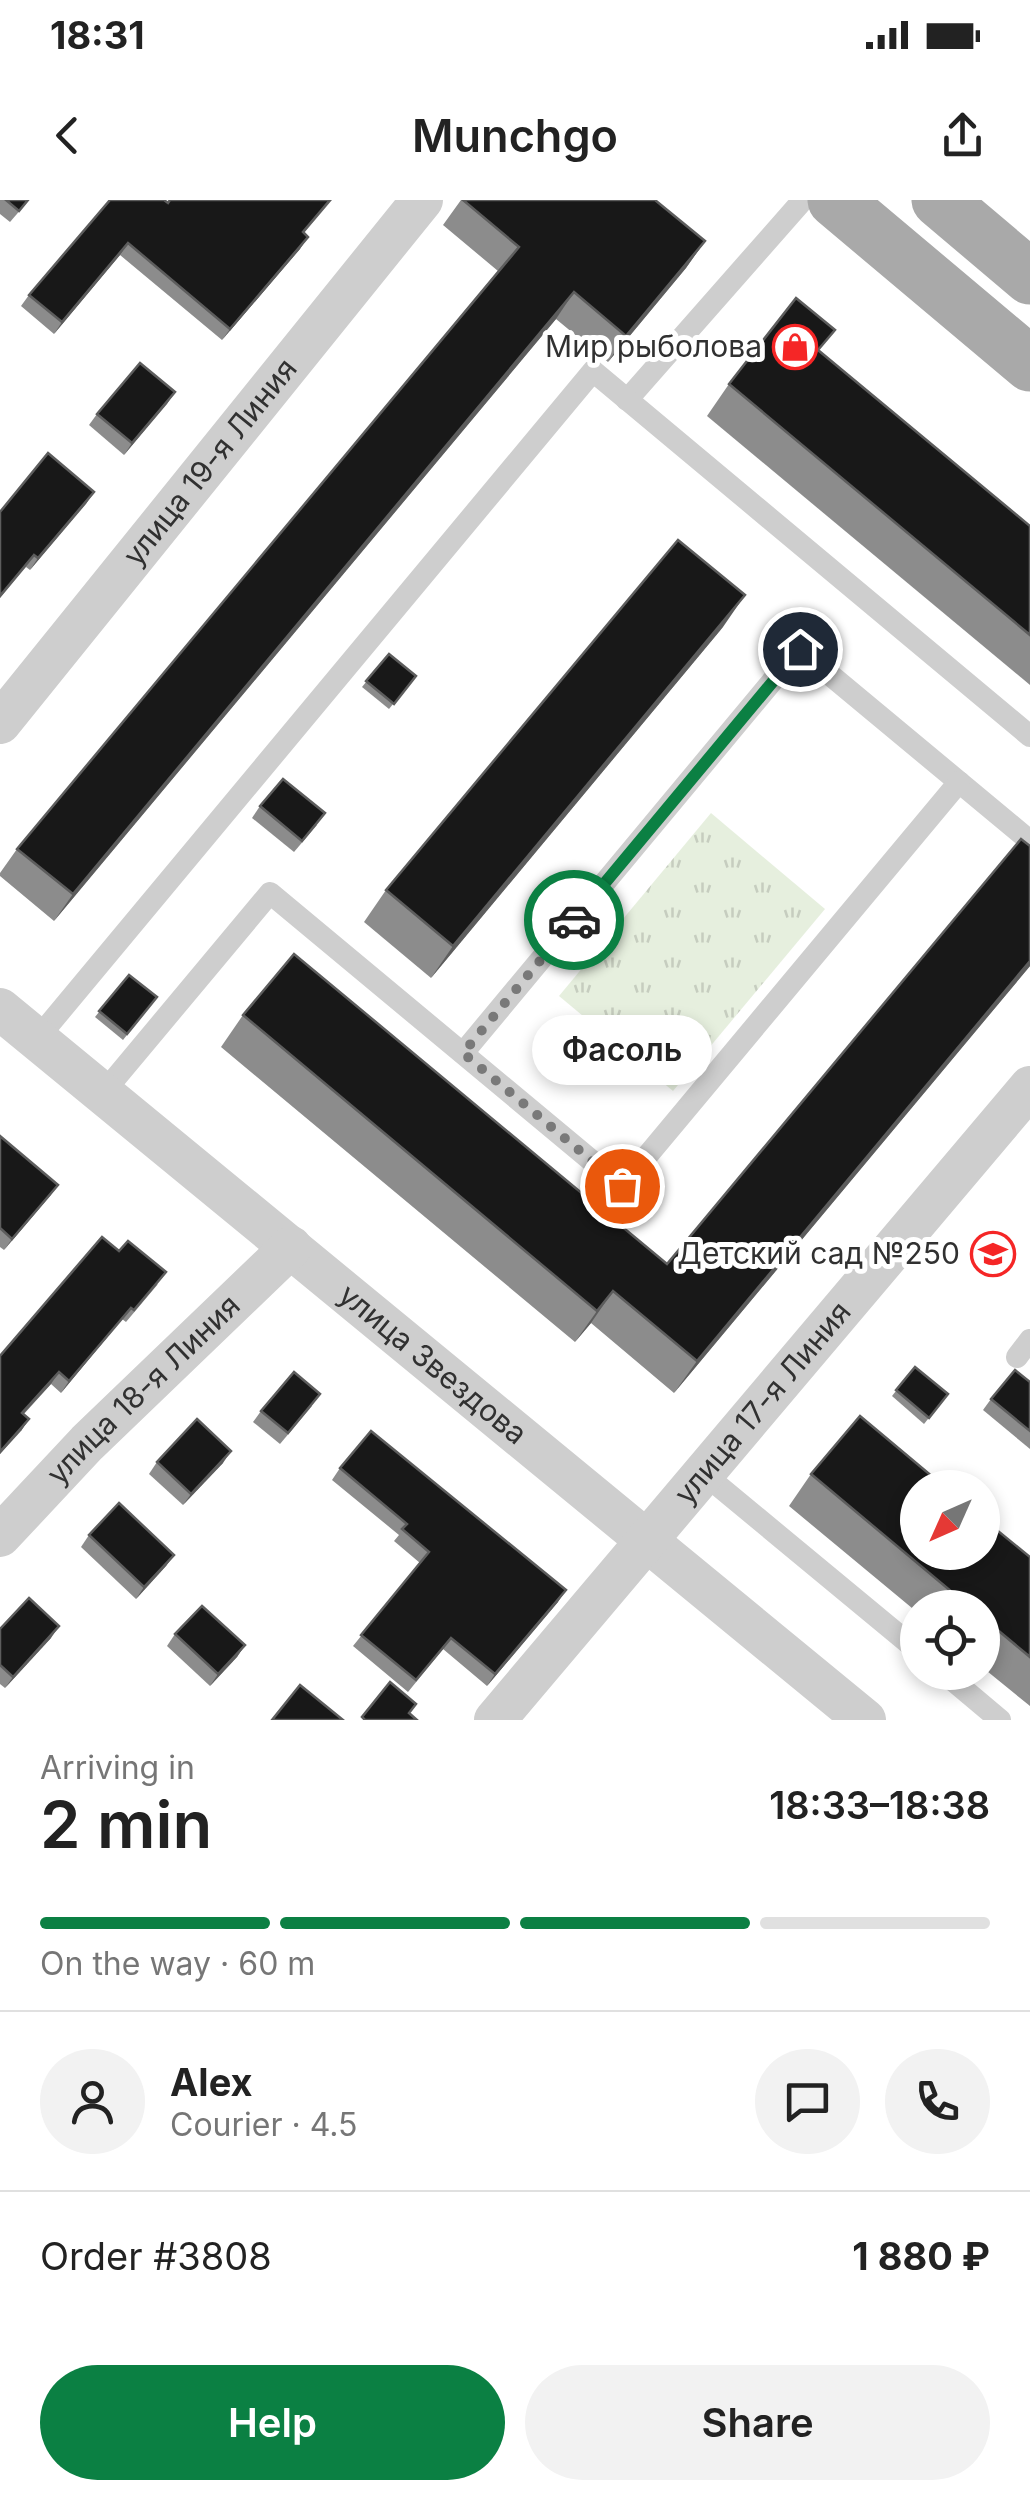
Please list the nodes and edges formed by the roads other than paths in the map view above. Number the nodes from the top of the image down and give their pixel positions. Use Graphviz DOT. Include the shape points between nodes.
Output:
graph roads {
  1 [pos="422,200"];
  2 [pos="802,200"];
  3 [pos="836,200"];
  4 [pos="938,200"];
  5 [pos="1030,277"];
  6 [pos="1030,364"];
  7 [pos="627,400"];
  8 [pos="0,723"];
  9 [pos="1030,736"];
  10 [pos="959,782"];
  11 [pos="1030,841"];
  12 [pos="0,1009"];
  13 [pos="37,1039"];
  14 [pos="463,1053"];
  15 [pos="1030,1087"];
  16 [pos="103,1093"];
  17 [pos="290,1248"];
  18 [pos="703,1473"];
  19 [pos="0,1536"];
  20 [pos="647,1540"];
  21 [pos="900,1637"];
  22 [pos="964,1690"];
  23 [pos="495,1720"];
  24 [pos="865,1720"];
  25 [pos="1000,1720"];
  1 -- 8 [label="street, улица 19-я Линия"];
  2 -- 7 [label="lane"];
  3 -- 6 [label="main road"];
  4 -- 5 [label="main road"];
  7 -- 9 [label="lane"];
  7 -- 13 [label="lane" via="593,371"];
  10 -- 11 [label="lane"];
  10 -- 14 [label="lane" via="622,1186"];
  10 -- 14 [label="lane" via="800,649"];
  12 -- 13 [label="street, улица Звездова"];
  13 -- 16 [label="street, улица Звездова"];
  14 -- 16 [label="lane" via="270,892"];
  15 -- 18 [label="street, улица 17-я Линия"];
  16 -- 17 [label="street, улица Звездова"];
  17 -- 19 [label="street, улица 18-я Линия"];
  17 -- 20 [label="street, улица Звездова"];
  18 -- 20 [label="street, улица 17-я Линия"];
  18 -- 21 [label="lane"];
  20 -- 23 [label="street, улица 17-я Линия"];
  20 -- 24 [label="street, улица Звездова"];
  22 -- 25 [label="lane"];
}
